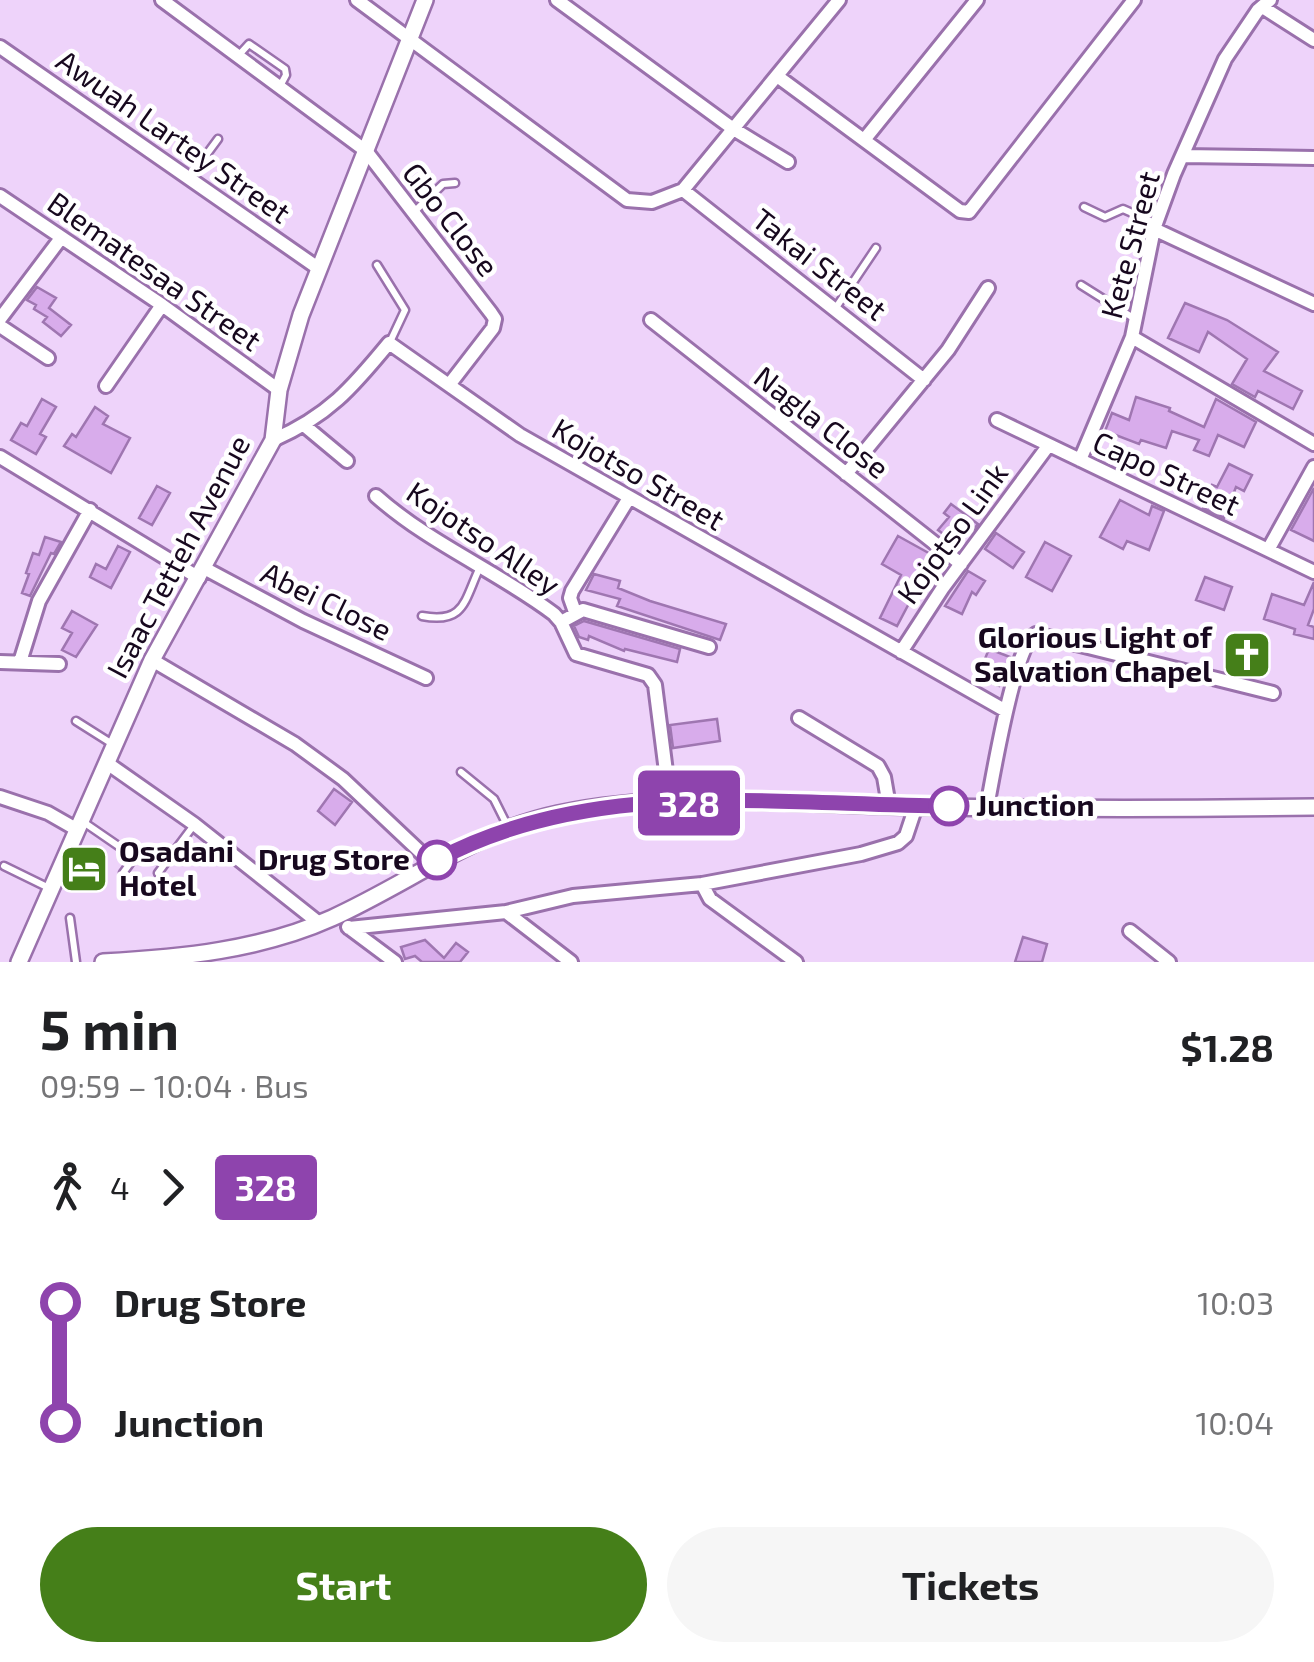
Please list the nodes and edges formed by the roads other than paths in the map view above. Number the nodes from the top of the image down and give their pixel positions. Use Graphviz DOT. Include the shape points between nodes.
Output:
graph roads {
  1 [pos="162,0"];
  2 [pos="357,0"];
  3 [pos="425,0"];
  4 [pos="557,0"];
  5 [pos="840,0"];
  6 [pos="976,0"];
  7 [pos="1134,0"];
  8 [pos="1267,4"];
  9 [pos="411,39"];
  10 [pos="1314,40"];
  11 [pos="0,48"];
  12 [pos="777,76"];
  13 [pos="732,128"];
  14 [pos="218,139"];
  15 [pos="864,140"];
  16 [pos="366,151"];
  17 [pos="1182,156"];
  18 [pos="1314,158"];
  19 [pos="788,162"];
  20 [pos="189,178"];
  21 [pos="455,183"];
  22 [pos="683,190"];
  23 [pos="0,196"];
  24 [pos="1084,207"];
  25 [pos="413,212"];
  26 [pos="1155,226"];
  27 [pos="60,238"];
  28 [pos="876,248"];
  29 [pos="377,265"];
  30 [pos="318,268"];
  31 [pos="1081,285"];
  32 [pos="988,288"];
  33 [pos="1314,304"];
  34 [pos="162,306"];
  35 [pos="835,310"];
  36 [pos="650,320"];
  37 [pos="1136,320"];
  38 [pos="0,322"];
  39 [pos="1132,337"];
  40 [pos="389,343"];
  41 [pos="48,358"];
  42 [pos="924,380"];
  43 [pos="449,385"];
  44 [pos="106,386"];
  45 [pos="278,390"];
  46 [pos="997,420"];
  47 [pos="305,426"];
  48 [pos="273,440"];
  49 [pos="1314,444"];
  50 [pos="1048,446"];
  51 [pos="0,456"];
  52 [pos="1080,460"];
  53 [pos="347,461"];
  54 [pos="1314,468"];
  55 [pos="846,474"];
  56 [pos="376,496"];
  57 [pos="628,498"];
  58 [pos="90,510"];
  59 [pos="1268,550"];
  60 [pos="961,564"];
  61 [pos="480,566"];
  62 [pos="1314,572"];
  63 [pos="202,573"];
  64 [pos="574,612"];
  65 [pos="422,616"];
  66 [pos="561,622"];
  67 [pos="709,648"];
  68 [pos="901,652"];
  69 [pos="152,660"];
  70 [pos="0,662"];
  71 [pos="20,662"];
  72 [pos="59,664"];
  73 [pos="426,678"];
  74 [pos="1273,692"];
  75 [pos="1006,711"];
  76 [pos="799,718"];
  77 [pos="76,722"];
  78 [pos="115,746"];
  79 [pos="107,763"];
  80 [pos="460,772"];
  81 [pos="0,797"];
  82 [pos="670,803"];
  83 [pos="889,806"];
  84 [pos="916,806"];
  85 [pos="986,807"];
  86 [pos="1314,807"];
  87 [pos="79,824"];
  88 [pos="194,824"];
  89 [pos="508,828"];
  90 [pos="432,862"];
  91 [pos="4,866"];
  92 [pos="123,873"];
  93 [pos="158,873"];
  94 [pos="702,884"];
  95 [pos="50,888"];
  96 [pos="506,912"];
  97 [pos="70,918"];
  98 [pos="327,920"];
  99 [pos="349,928"];
  100 [pos="1130,930"];
  101 [pos="174,960"];
  102 [pos="20,962"];
  103 [pos="76,962"];
  104 [pos="103,962"];
  105 [pos="395,962"];
  106 [pos="571,962"];
  107 [pos="796,962"];
  108 [pos="1169,962"];
  1 -- 16 [label="street, Gbo Close"];
  2 -- 9 [label="street"];
  3 -- 9 [label="street, Isaac Tetteh Avenue"];
  4 -- 13 [label="street"];
  5 -- 12 [label="street"];
  6 -- 15 [label="street"];
  7 -- 15 [label="street" via="969,212"];
  8 -- 10 [label="street"];
  8 -- 17 [label="street, Kete Street" via="1224,59"];
  9 -- 16 [label="street, Isaac Tetteh Avenue"];
  9 -- 22 [label="street" via="627,200 652,202"];
  11 -- 20 [label="street, Awuah Lartey Street"];
  12 -- 13 [label="street"];
  12 -- 15 [label="street"];
  13 -- 19 [label="street"];
  13 -- 22 [label="street"];
  14 -- 20 [label="lane"];
  16 -- 25 [label="street, Gbo Close"];
  16 -- 30 [label="street, Isaac Tetteh Avenue"];
  17 -- 18 [label="street"];
  17 -- 26 [label="street, Kete Street"];
  20 -- 30 [label="street, Awuah Lartey Street"];
  21 -- 25 [label="lane" via="443,184"];
  22 -- 35 [label="street, Takai Street"];
  23 -- 27 [label="street, Blematesaa Street"];
  24 -- 26 [label="lane" via="1105,217 1123,210"];
  25 -- 43 [label="street, Gbo Close" via="495,319"];
  26 -- 33 [label="street"];
  26 -- 37 [label="street, Kete Street"];
  27 -- 34 [label="street, Blematesaa Street"];
  27 -- 38 [label="street"];
  28 -- 35 [label="lane"];
  29 -- 40 [label="lane" via="405,310"];
  30 -- 45 [label="street, Isaac Tetteh Avenue"];
  31 -- 37 [label="lane"];
  32 -- 42 [label="street"];
  34 -- 44 [label="street"];
  34 -- 45 [label="street, Blematesaa Street"];
  35 -- 42 [label="street, Takai Street"];
  36 -- 55 [label="street, Nagla Close"];
  37 -- 39 [label="street, Kete Street"];
  38 -- 41 [label="street"];
  39 -- 49 [label="street"];
  39 -- 52 [label="street, Kete Street"];
  40 -- 43 [label="street, Kojotso Street"];
  40 -- 47 [label="street" via="343,397"];
  42 -- 55 [label="street"];
  43 -- 57 [label="street, Kojotso Street"];
  45 -- 48 [label="street, Isaac Tetteh Avenue"];
  46 -- 50 [label="street, Capo Street"];
  47 -- 48 [label="street"];
  47 -- 53 [label="street"];
  48 -- 63 [label="street, Isaac Tetteh Avenue"];
  50 -- 52 [label="street, Capo Street"];
  50 -- 60 [label="street, Kojotso Link"];
  51 -- 58 [label="street, Abei Close"];
  52 -- 59 [label="street, Capo Street"];
  54 -- 59 [label="street"];
  55 -- 60 [label="street, Nagla Close"];
  56 -- 61 [label="street, Kojotso Alley" via="410,526"];
  57 -- 64 [label="street" via="572,591"];
  57 -- 68 [label="street, Kojotso Street"];
  58 -- 63 [label="street, Abei Close"];
  58 -- 71 [label="street" via="39,601"];
  59 -- 62 [label="street, Capo Street"];
  60 -- 68 [label="street, Kojotso Link"];
  61 -- 65 [label="lane" via="456,614 445,620"];
  61 -- 66 [label="street, Kojotso Alley"];
  63 -- 69 [label="street, Isaac Tetteh Avenue"];
  63 -- 73 [label="street, Abei Close"];
  64 -- 66 [label="street"];
  64 -- 67 [label="street" via="594,612"];
  66 -- 82 [label="street, Kojotso Alley" via="576,654 634,669 655,685"];
  68 -- 75 [label="street, Kojotso Street"];
  69 -- 78 [label="street, Isaac Tetteh Avenue"];
  69 -- 90 [label="street" via="343,779"];
  70 -- 71 [label="street"];
  71 -- 72 [label="street"];
  74 -- 75 [label="street" via="1036,634 1024,645"];
  75 -- 85 [label="street"];
  76 -- 83 [label="street" via="878,766"];
  77 -- 78 [label="lane"];
  78 -- 79 [label="street, Isaac Tetteh Avenue"];
  79 -- 87 [label="street, Isaac Tetteh Avenue"];
  79 -- 88 [label="street"];
  80 -- 89 [label="lane" via="494,798"];
  81 -- 87 [label="street"];
  82 -- 83 [label="street"];
  82 -- 89 [label="street" via="583,810"];
  83 -- 84 [label="street"];
  84 -- 85 [label="street"];
  84 -- 94 [label="street" via="898,843"];
  85 -- 86 [label="street"];
  87 -- 92 [label="lane" via="130,854"];
  87 -- 95 [label="street, Isaac Tetteh Avenue"];
  88 -- 93 [label="lane"];
  88 -- 98 [label="street"];
  89 -- 90 [label="street"];
  90 -- 98 [label="street"];
  91 -- 95 [label="lane"];
  94 -- 96 [label="street" via="572,896"];
  94 -- 107 [label="street" via="710,899"];
  95 -- 102 [label="street, Isaac Tetteh Avenue"];
  96 -- 99 [label="street"];
  96 -- 106 [label="street"];
  97 -- 103 [label="lane"];
  98 -- 99 [label="street"];
  98 -- 101 [label="street"];
  99 -- 105 [label="street"];
  100 -- 108 [label="street"];
  101 -- 104 [label="street"];
}
